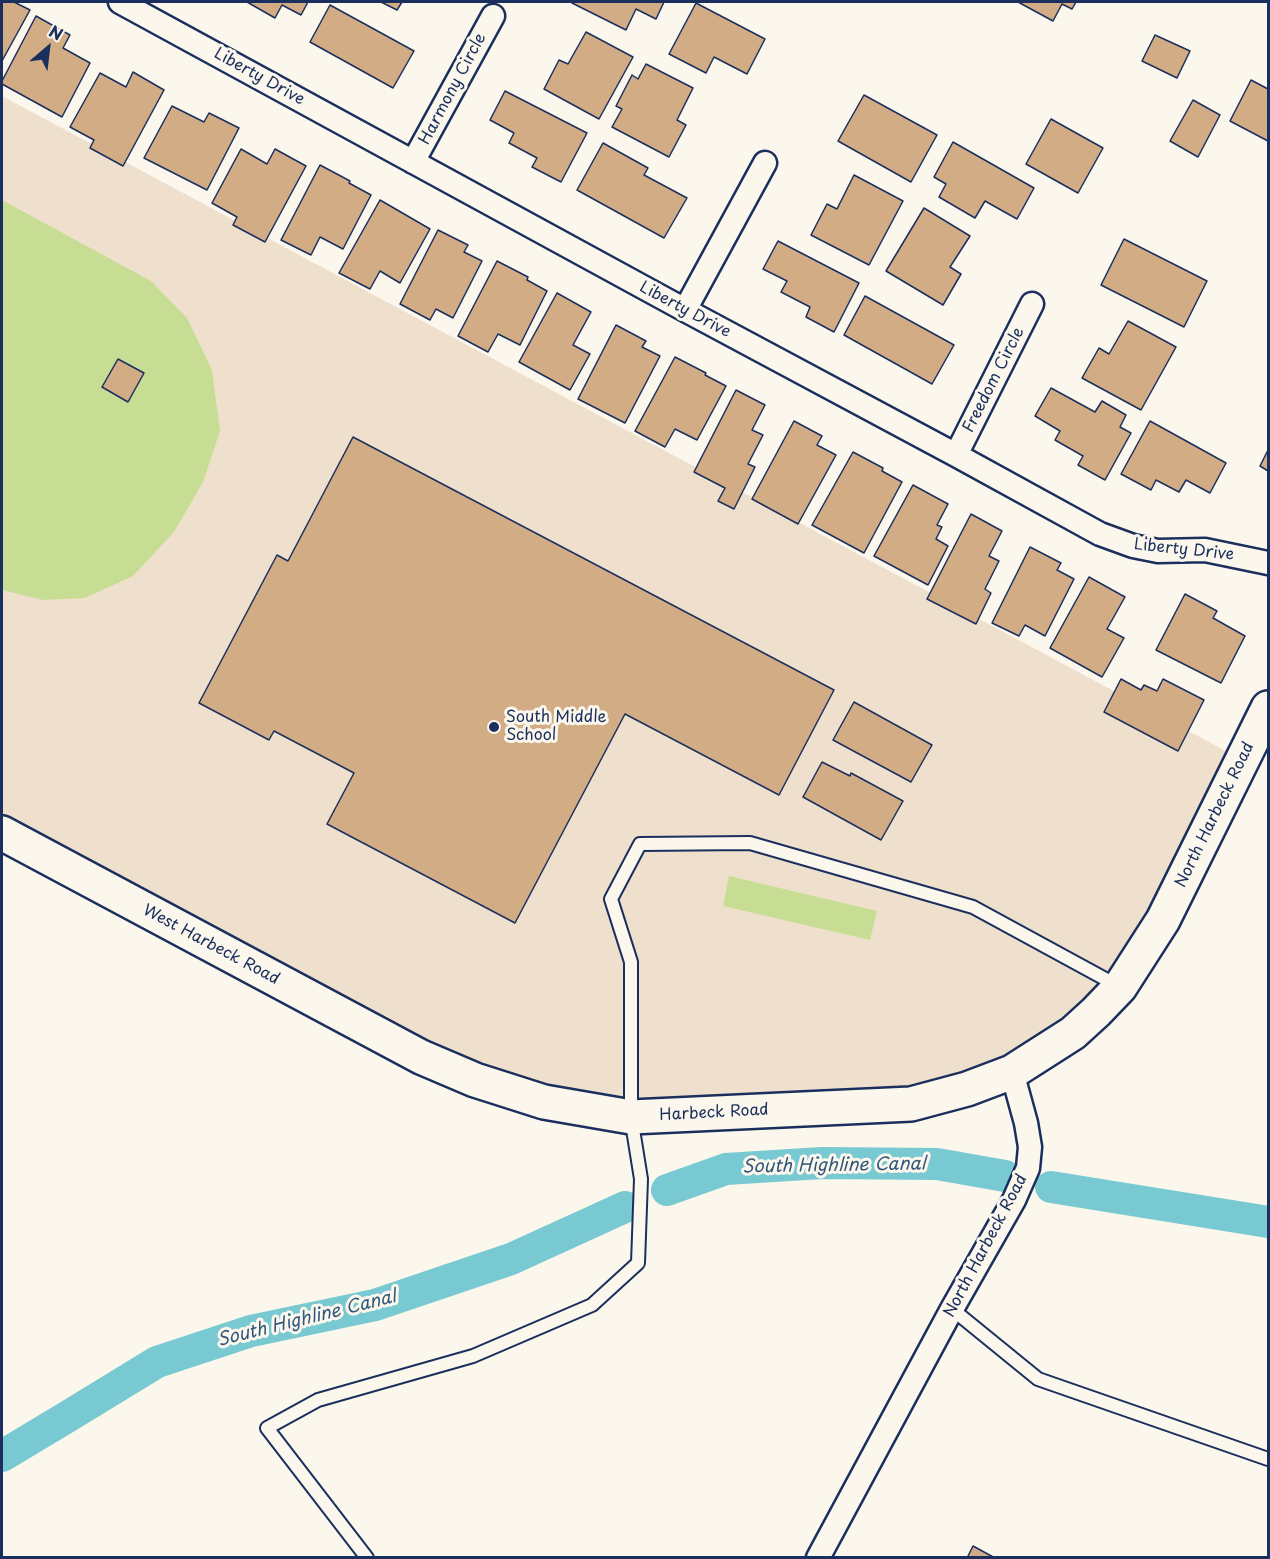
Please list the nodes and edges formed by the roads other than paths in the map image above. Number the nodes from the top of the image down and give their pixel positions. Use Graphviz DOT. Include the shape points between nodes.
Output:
graph roads {
  1 [pos="120,2"];
  2 [pos="493,16"];
  3 [pos="413,162"];
  4 [pos="765,163"];
  5 [pos="1032,304"];
  6 [pos="685,310"];
  7 [pos="956,455"];
  8 [pos="1269,563"];
  9 [pos="1269,708"];
  10 [pos="2,832"];
  11 [pos="1120,987"];
  12 [pos="421,1057"];
  13 [pos="1012,1072"];
  14 [pos="630,1118"];
  15 [pos="952,1309"];
  16 [pos="1269,1459"];
  17 [pos="367,1557"];
  18 [pos="818,1557"];
  1 -- 3 [label="street, Liberty Drive"];
  2 -- 3 [label="street, Harmony Circle"];
  3 -- 6 [label="street, Liberty Drive"];
  4 -- 6 [label="street"];
  5 -- 7 [label="street, Freedom Circle"];
  6 -- 7 [label="street, Liberty Drive"];
  7 -- 8 [label="street, Liberty Drive" via="1100,534 1133,546 1205,550"];
  9 -- 11 [label="street, North Harbeck Road" via="1163,920"];
  10 -- 12 [label="street, West Harbeck Road"];
  11 -- 13 [label="street, North Harbeck Road" via="1073,1033"];
  11 -- 14 [label="lane" via="973,907 750,843 640,844 611,900 631,962"];
  12 -- 14 [label="street, Harbeck Road" via="543,1102"];
  13 -- 14 [label="street, Harbeck Road" via="911,1104"];
  13 -- 15 [label="street, North Harbeck Road" via="1026,1123 1028,1168"];
  14 -- 17 [label="lane" via="641,1179 638,1263 592,1305 473,1356 318,1400 267,1428"];
  15 -- 16 [label="lane" via="1038,1379"];
  15 -- 18 [label="street, North Harbeck Road"];
}
